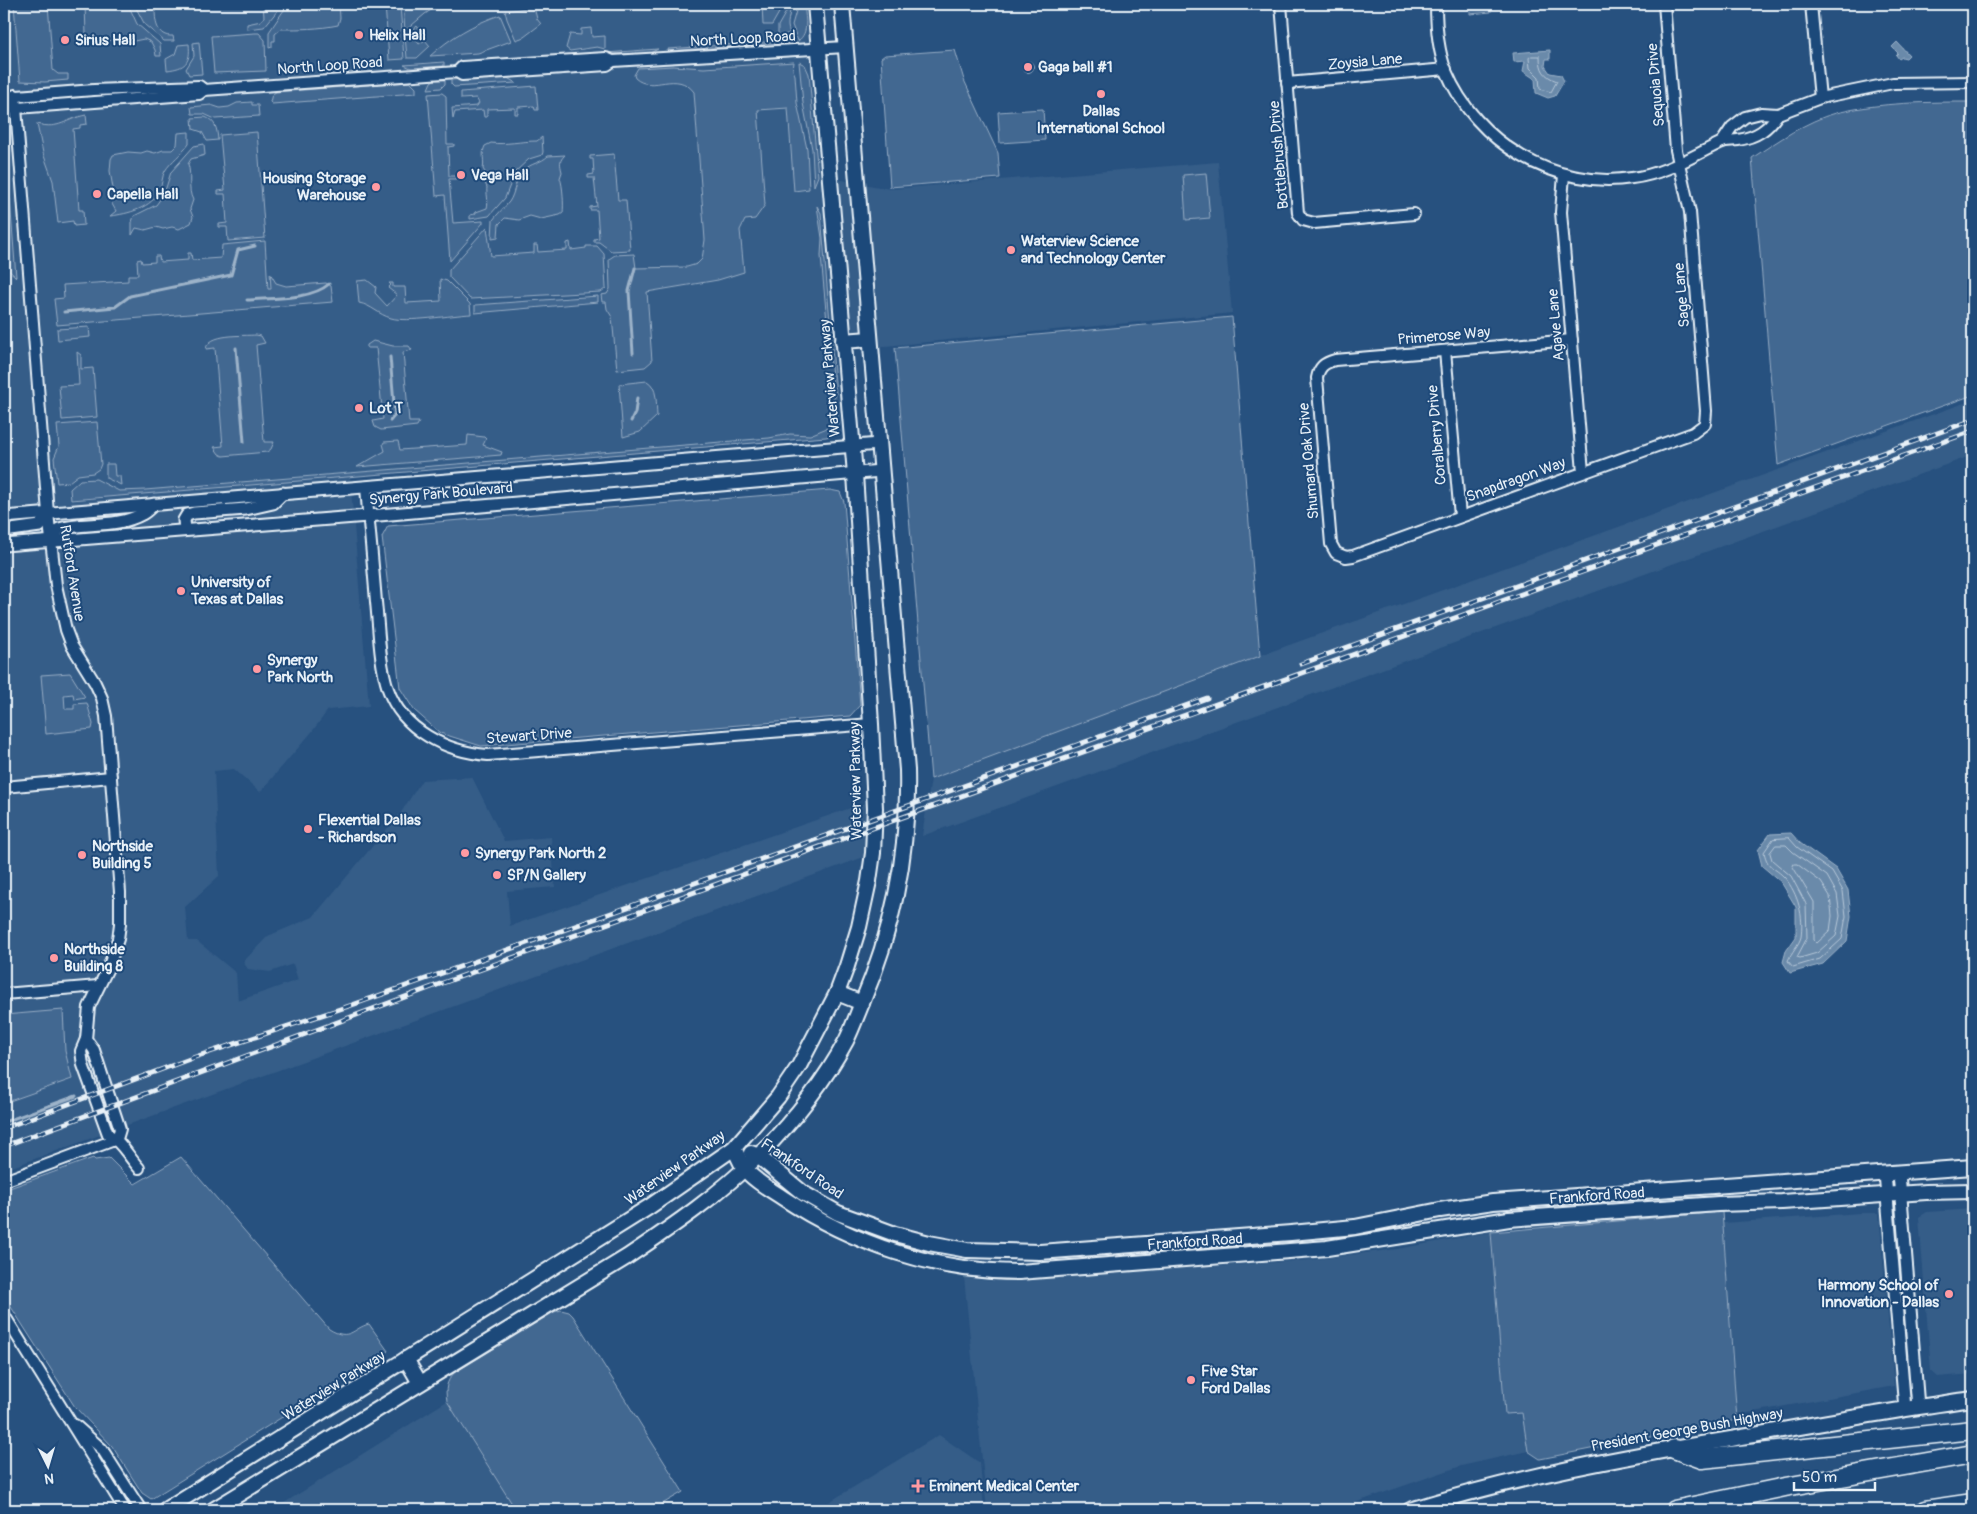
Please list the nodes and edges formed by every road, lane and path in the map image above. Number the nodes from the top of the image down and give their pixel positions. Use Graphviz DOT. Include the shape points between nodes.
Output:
graph roads {
  1 [pos="815,4"];
  2 [pos="842,4"];
  3 [pos="1281,4"];
  4 [pos="1436,4"];
  5 [pos="1664,4"];
  6 [pos="1811,4"];
  7 [pos="845,47"];
  8 [pos="819,49"];
  9 [pos="1446,70"];
  10 [pos="1973,82"];
  11 [pos="1287,83"];
  12 [pos="204,90"];
  13 [pos="15,95"];
  14 [pos="4,97"];
  15 [pos="1820,98"];
  16 [pos="16,108"];
  17 [pos="4,109"];
  18 [pos="1778,114"];
  19 [pos="1722,142"];
  20 [pos="1678,164"];
  21 [pos="1564,175"];
  22 [pos="1414,214"];
  23 [pos="870,339"];
  24 [pos="1572,340"];
  25 [pos="843,341"];
  26 [pos="1445,351"];
  27 [pos="1321,367"];
  28 [pos="1705,424"];
  29 [pos="879,444"];
  30 [pos="852,446"];
  31 [pos="881,471"];
  32 [pos="1583,472"];
  33 [pos="855,474"];
  34 [pos="366,487"];
  35 [pos="283,493"];
  36 [pos="154,504"];
  37 [pos="48,513"];
  38 [pos="368,516"];
  39 [pos="1460,516"];
  40 [pos="4,517"];
  41 [pos="185,530"];
  42 [pos="4,531"];
  43 [pos="51,541"];
  44 [pos="4,545"];
  45 [pos="1336,553"];
  46 [pos="872,724"];
  47 [pos="111,777"];
  48 [pos="4,787"];
  49 [pos="98,986"];
  50 [pos="837,992"];
  51 [pos="4,994"];
  52 [pos="862,1003"];
  53 [pos="117,1139"];
  54 [pos="734,1148"];
  55 [pos="758,1156"];
  56 [pos="1973,1167"];
  57 [pos="139,1168"];
  58 [pos="744,1168"];
  59 [pos="1892,1173"];
  60 [pos="4,1181"];
  61 [pos="1973,1191"];
  62 [pos="1894,1194"];
  63 [pos="1291,1233"];
  64 [pos="1292,1251"];
  65 [pos="4,1315"];
  66 [pos="406,1360"];
  67 [pos="420,1383"];
  68 [pos="1973,1399"];
  69 [pos="1912,1408"];
  70 [pos="70,1422"];
  71 [pos="1973,1430"];
  72 [pos="1674,1449"];
  73 [pos="1973,1454"];
  74 [pos="1973,1503"];
  75 [pos="125,1510"];
  76 [pos="141,1510"];
  77 [pos="166,1510"];
  78 [pos="213,1510"];
  79 [pos="1410,1510"];
  80 [pos="1674,1510"];
  81 [pos="1925,1510"];
  1 -- 8 [label="main road, Waterview Parkway"];
  2 -- 7 [label="main road"];
  3 -- 11 [label="street, Bottlebrush Drive"];
  4 -- 9 [label="street" via="1438,36"];
  5 -- 20 [label="street, Sequoia Drive"];
  6 -- 15 [label="street"];
  7 -- 8 [label="street, North Loop Road"];
  7 -- 23 [label="main road"];
  8 -- 12 [label="street, North Loop Road" via="462,67 457,72"];
  8 -- 25 [label="main road, Waterview Parkway"];
  9 -- 11 [label="street, Zoysia Lane"];
  9 -- 21 [label="street" via="1469,110 1494,138 1522,156"];
  10 -- 15 [label="street" via="1893,83"];
  11 -- 22 [label="street, Bottlebrush Drive" via="1298,214 1303,220 1314,223"];
  12 -- 13 [label="street, North Loop Road" via="199,86"];
  12 -- 16 [label="street, North Loop Road" via="199,94"];
  13 -- 14 [label="street, North Loop Road"];
  13 -- 16 [label="street, Rutford Avenue"];
  15 -- 18 [label="street"];
  16 -- 17 [label="street, North Loop Road"];
  16 -- 37 [label="street, Rutford Avenue"];
  18 -- 19 [label="street" via="1754,137"];
  18 -- 19 [label="street" via="1761,113 1745,117 1732,127"];
  19 -- 20 [label="street"];
  20 -- 21 [label="street" via="1620,180"];
  20 -- 28 [label="street, Sage Lane" via="1690,212"];
  21 -- 24 [label="street, Agave Lane" via="1561,212"];
  23 -- 25 [label="main road"];
  23 -- 29 [label="main road"];
  24 -- 26 [label="street, Primerose Way"];
  24 -- 32 [label="street, Agave Lane"];
  25 -- 30 [label="main road, Waterview Parkway"];
  26 -- 27 [label="street, Primerose Way" via="1335,360"];
  26 -- 39 [label="street, Coralberry Drive"];
  27 -- 45 [label="street, Shumard Oak Drive" via="1317,378 1331,544"];
  28 -- 32 [label="street, Snapdragon Way" via="1693,433"];
  29 -- 30 [label="street, Synergy Park Boulevard"];
  29 -- 31 [label="main road"];
  30 -- 33 [label="main road, Waterview Parkway"];
  30 -- 34 [label="street, Synergy Park Boulevard"];
  31 -- 33 [label="street, Synergy Park Boulevard"];
  31 -- 52 [label="main road" via="906,748 908,806 894,910"];
  32 -- 39 [label="street, Snapdragon Way"];
  33 -- 38 [label="street, Synergy Park Boulevard"];
  33 -- 46 [label="main road, Waterview Parkway"];
  34 -- 35 [label="street, Synergy Park Boulevard"];
  34 -- 38 [label="street, Stewart Drive"];
  35 -- 36 [label="street, Synergy Park Boulevard"];
  35 -- 41 [label="street" via="273,503 246,509 194,513 184,520"];
  36 -- 37 [label="street, Synergy Park Boulevard"];
  36 -- 43 [label="street" via="142,514 125,520 59,529"];
  37 -- 40 [label="street, Synergy Park Boulevard"];
  37 -- 42 [label="street" via="40,526"];
  37 -- 43 [label="street, Rutford Avenue"];
  38 -- 41 [label="street, Synergy Park Boulevard"];
  38 -- 46 [label="street, Stewart Drive" via="380,642 388,689 410,722 432,740 446,746 488,755"];
  39 -- 45 [label="street, Snapdragon Way" via="1353,556"];
  41 -- 43 [label="street, Synergy Park Boulevard"];
  43 -- 44 [label="street, Synergy Park Boulevard"];
  43 -- 47 [label="street, Rutford Avenue" via="66,630 102,698"];
  46 -- 50 [label="main road, Waterview Parkway" via="873,853 860,921"];
  47 -- 48 [label="street"];
  47 -- 49 [label="street, Rutford Avenue" via="120,924 109,966"];
  49 -- 51 [label="street"];
  49 -- 53 [label="street, Rutford Avenue" via="89,1008 86,1039 94,1050 120,1129"];
  50 -- 52 [label="main road"];
  50 -- 54 [label="main road, Waterview Parkway" via="799,1066 778,1097"];
  52 -- 55 [label="main road" via="847,1040 823,1078"];
  53 -- 57 [label="street"];
  53 -- 60 [label="street"];
  54 -- 55 [label="main road, Frankford Road"];
  54 -- 58 [label="main road, Frankford Road"];
  54 -- 66 [label="main road, Waterview Parkway" via="649,1208"];
  55 -- 58 [label="main road"];
  55 -- 63 [label="main road, Frankford Road" via="803,1193 838,1213 895,1234 967,1250 1040,1252"];
  56 -- 59 [label="main road, Frankford Road"];
  58 -- 64 [label="main road, Frankford Road" via="795,1206 875,1246 979,1270 1019,1272"];
  58 -- 67 [label="main road" via="661,1234"];
  59 -- 62 [label="street"];
  59 -- 63 [label="main road, Frankford Road" via="1492,1202 1355,1227"];
  61 -- 62 [label="main road, Frankford Road"];
  62 -- 64 [label="main road, Frankford Road" via="1509,1219 1366,1243"];
  62 -- 69 [label="street"];
  63 -- 64 [label="main road"];
  65 -- 70 [label="street"];
  66 -- 67 [label="main road"];
  66 -- 77 [label="main road, Waterview Parkway"];
  67 -- 78 [label="main road"];
  68 -- 69 [label="main road, President George Bush Highway"];
  69 -- 72 [label="main road, President George Bush Highway"];
  70 -- 75 [label="street"];
  70 -- 76 [label="street" via="102,1449"];
  71 -- 72 [label="highway" via="1702,1459"];
  72 -- 79 [label="main road, President George Bush Highway" via="1559,1471"];
  73 -- 80 [label="highway"];
  74 -- 81 [label="highway"];
}
